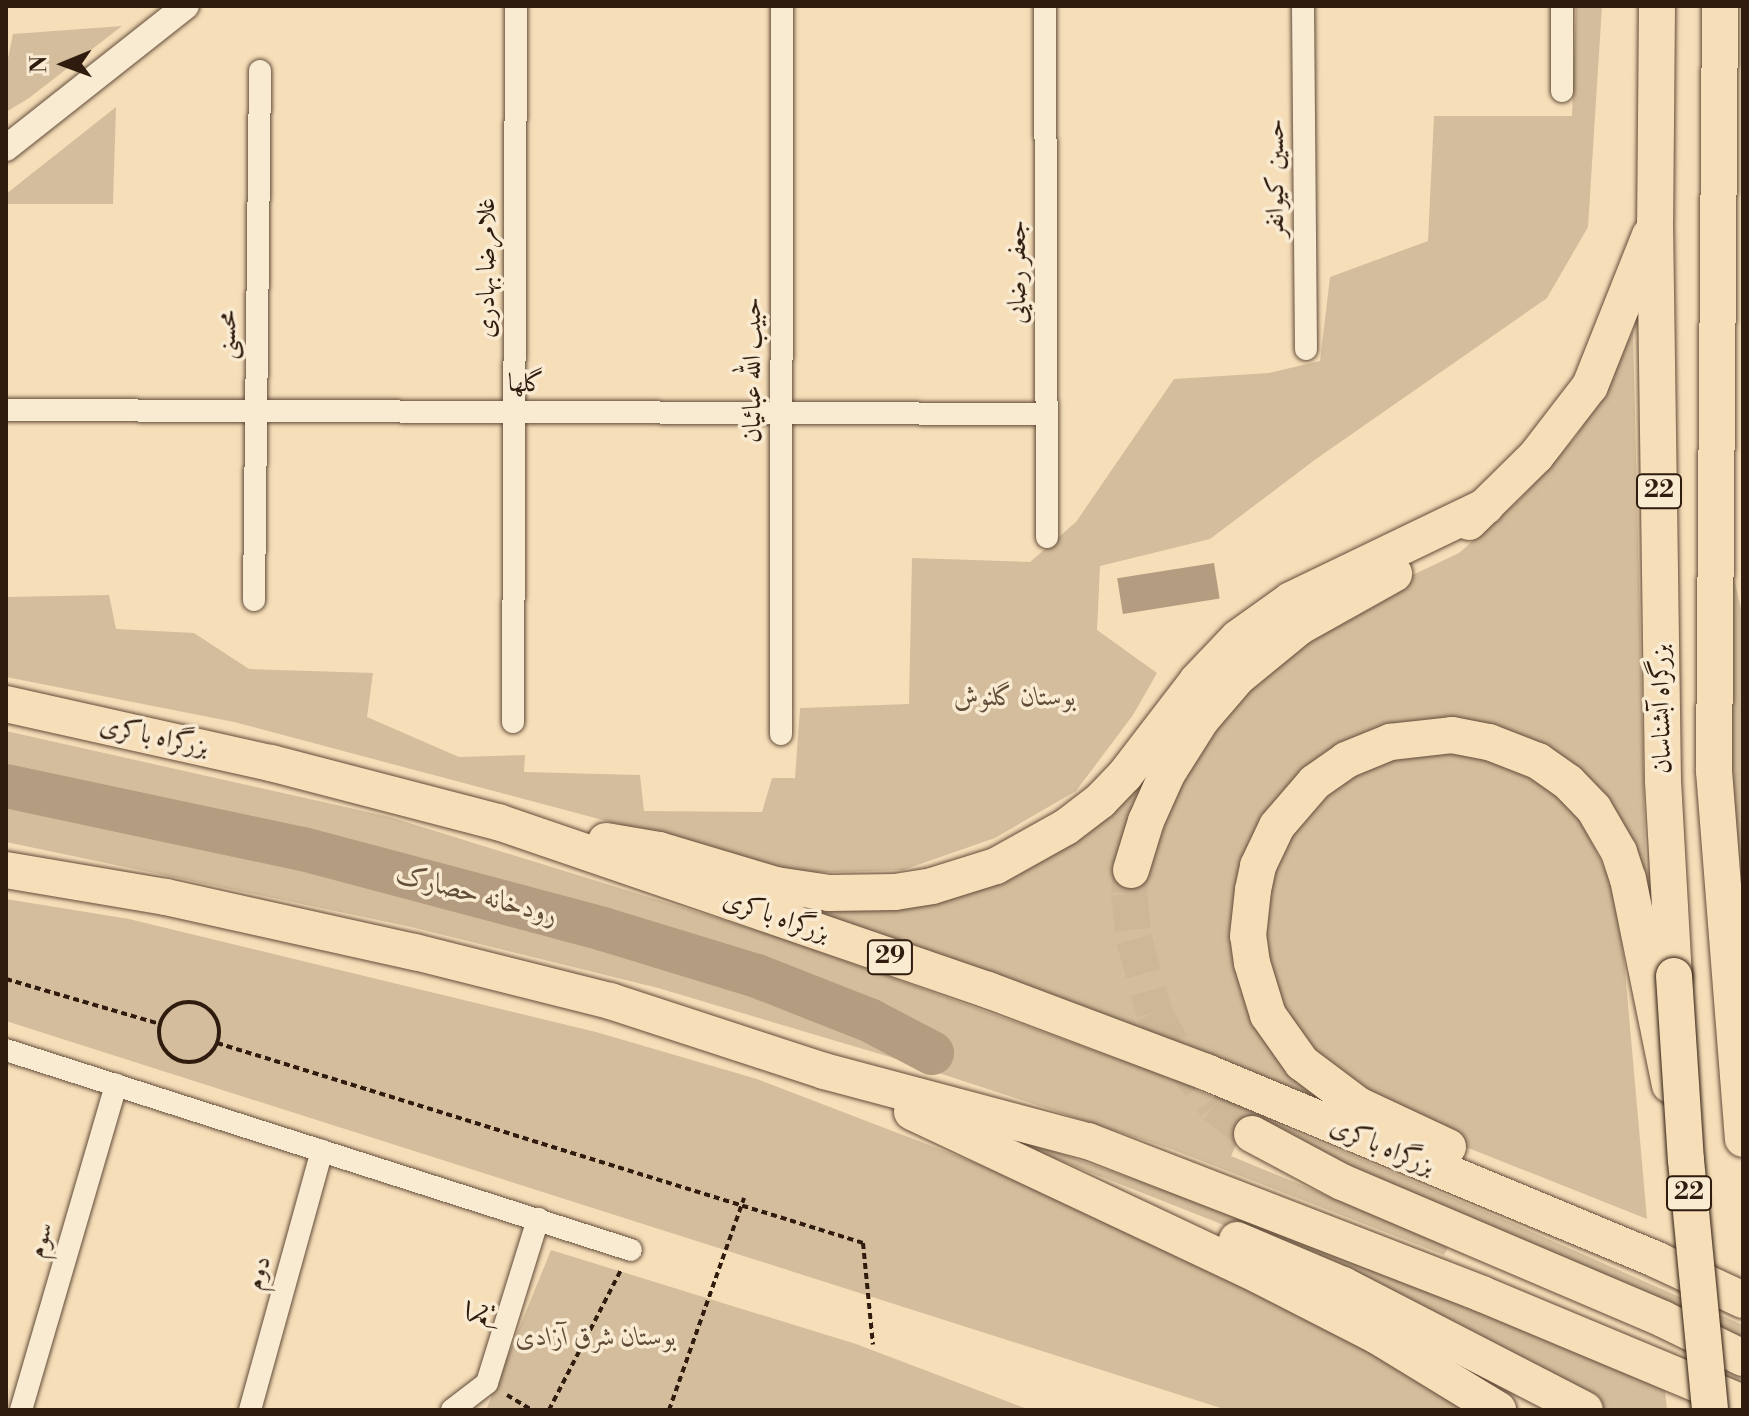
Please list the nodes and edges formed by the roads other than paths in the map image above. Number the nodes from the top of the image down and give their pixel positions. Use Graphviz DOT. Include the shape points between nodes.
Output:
graph roads {
  1 [pos="186,6"];
  2 [pos="516,6"];
  3 [pos="782,6"];
  4 [pos="1045,6"];
  5 [pos="1303,6"];
  6 [pos="1562,6"];
  7 [pos="1657,6"];
  8 [pos="1720,6"];
  9 [pos="1729,6"];
  10 [pos="260,71"];
  11 [pos="1743,80"];
  12 [pos="1562,91"];
  13 [pos="6,148"];
  14 [pos="1655,222"];
  15 [pos="1306,349"];
  16 [pos="6,410"];
  17 [pos="255,411"];
  18 [pos="514,412"];
  19 [pos="781,413"];
  20 [pos="1047,414"];
  21 [pos="1486,506"];
  22 [pos="1047,537"];
  23 [pos="254,600"];
  24 [pos="6,704"];
  25 [pos="513,722"];
  26 [pos="781,734"];
  27 [pos="498,822"];
  28 [pos="6,870"];
  29 [pos="1131,870"];
  30 [pos="6,1050"];
  31 [pos="824,1071"];
  32 [pos="116,1085"];
  33 [pos="1252,1134"];
  34 [pos="1743,1139"];
  35 [pos="322,1151"];
  36 [pos="1686,1160"];
  37 [pos="1036,1169"];
  38 [pos="538,1219"];
  39 [pos="1620,1245"];
  40 [pos="631,1250"];
  41 [pos="1666,1264"];
  42 [pos="1743,1287"];
  43 [pos="1743,1300"];
  44 [pos="1743,1358"];
  45 [pos="1743,1403"];
  46 [pos="21,1410"];
  47 [pos="250,1410"];
  48 [pos="452,1410"];
  49 [pos="1498,1410"];
  50 [pos="1585,1410"];
  51 [pos="1710,1410"];
  1 -- 13 [label="street"];
  2 -- 18 [label="street, غلامرضا بهادری"];
  3 -- 19 [label="street, حبیب الله عبائیان"];
  4 -- 20 [label="street, جعفر رضایی"];
  5 -- 15 [label="street, حسین کیوانفر"];
  6 -- 12 [label="street"];
  7 -- 14 [label="highway, بزرگراه آبشناسان / 22"];
  8 -- 34 [label="highway, بزرگراه آبشناسان / 22" via="1714,771"];
  9 -- 11 [label="highway"];
  10 -- 17 [label="street, محسنی"];
  14 -- 21 [label="highway" via="1590,386 1536,456"];
  14 -- 36 [label="highway, بزرگراه آبشناسان / 22, bridge" via="1663,781"];
  16 -- 17 [label="street, گلها"];
  17 -- 18 [label="street, گلها"];
  17 -- 23 [label="street, محسنی"];
  18 -- 19 [label="street, گلها"];
  18 -- 25 [label="street, غلامرضا بهادری"];
  19 -- 20 [label="street, گلها"];
  19 -- 26 [label="street, حبیب الله عبائیان"];
  20 -- 22 [label="street, جعفر رضایی"];
  21 -- 27 [label="highway" via="1291,600 1238,638 1197,681 1100,801 1025,851 965,877 895,892 829,893 776,885 659,850"];
  21 -- 29 [label="highway" via="1449,539 1299,627 1238,677 1201,720 1167,774"];
  24 -- 27 [label="highway, بزرگراه باکری / 29" via="271,763"];
  27 -- 39 [label="highway, بزرگراه باکری / 29" via="1087,1027"];
  28 -- 31 [label="highway" via="166,897 415,952 610,1001"];
  30 -- 32 [label="street"];
  31 -- 37 [label="highway"];
  31 -- 45 [label="highway" via="1088,1141 1482,1294"];
  32 -- 35 [label="street"];
  32 -- 46 [label="street, سوم"];
  33 -- 44 [label="highway" via="1342,1182 1649,1312"];
  35 -- 38 [label="street"];
  35 -- 47 [label="street, دوم"];
  36 -- 39 [label="highway" via="1628,879 1606,828 1581,794 1522,754 1452,735 1403,739 1363,751 1301,795 1267,844 1250,913 1248,936 1257,988 1280,1036 1319,1078 1358,1105 1457,1151"];
  36 -- 51 [label="highway, بزرگراه آبشناسان / 22, bridge"];
  37 -- 49 [label="highway" via="1364,1330"];
  37 -- 50 [label="highway" via="1207,1227 1343,1285"];
  38 -- 40 [label="street"];
  38 -- 48 [label="street, یکم" via="487,1383"];
  39 -- 41 [label="highway, بزرگراه باکری / 29"];
  41 -- 42 [label="highway"];
  41 -- 43 [label="highway, بزرگراه باکری / 29"];
}
